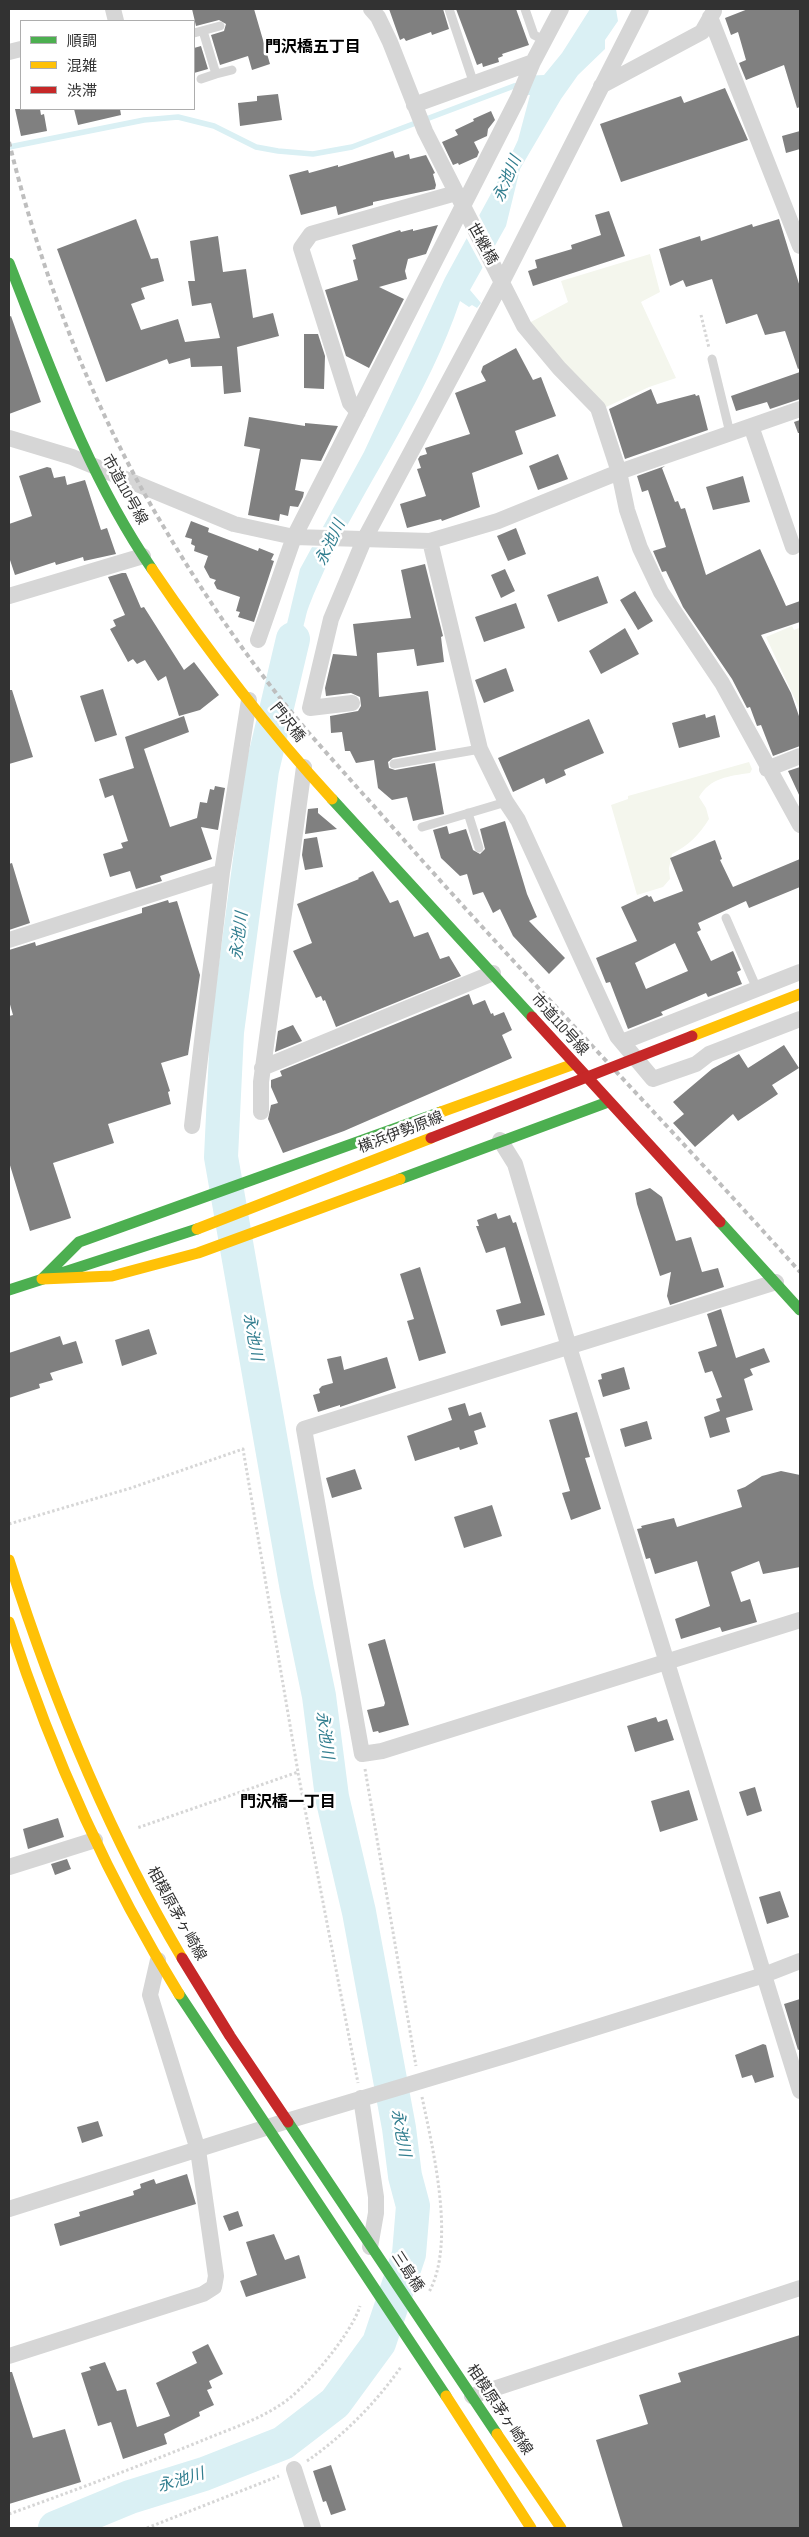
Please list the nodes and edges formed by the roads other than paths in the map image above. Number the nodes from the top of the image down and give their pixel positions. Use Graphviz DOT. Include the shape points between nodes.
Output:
graph roads {
  1 [pos="371,9"];
  2 [pos="448,9"];
  3 [pos="525,9"];
  4 [pos="560,9"];
  5 [pos="641,9"];
  6 [pos="713,13"];
  7 [pos="220,26"];
  8 [pos="203,31"];
  9 [pos="195,33"];
  10 [pos="544,40"];
  11 [pos="530,68"];
  12 [pos="232,70"];
  13 [pos="216,74"];
  14 [pos="201,79"];
  15 [pos="474,84"];
  16 [pos="601,86"];
  17 [pos="416,109"];
  18 [pos="461,204"];
  19 [pos="800,246"];
  20 [pos="9,263"];
  21 [pos="501,277"];
  22 [pos="712,359"];
  23 [pos="800,410"];
  24 [pos="358,412"];
  25 [pos="750,426"];
  26 [pos="730,433"];
  27 [pos="9,438"];
  28 [pos="92,465"];
  29 [pos="619,472"];
  30 [pos="299,537"];
  31 [pos="361,540"];
  32 [pos="430,541"];
  33 [pos="793,547"];
  34 [pos="143,556"];
  35 [pos="9,596"];
  36 [pos="258,640"];
  37 [pos="352,703"];
  38 [pos="252,704"];
  39 [pos="480,749"];
  40 [pos="800,756"];
  41 [pos="300,763"];
  42 [pos="394,764"];
  43 [pos="767,769"];
  44 [pos="506,802"];
  45 [pos="468,813"];
  46 [pos="800,826"];
  47 [pos="422,827"];
  48 [pos="479,848"];
  49 [pos="222,872"];
  50 [pos="726,918"];
  51 [pos="9,940"];
  52 [pos="800,972"];
  53 [pos="493,973"];
  54 [pos="751,992"];
  55 [pos="800,994"];
  56 [pos="800,1019"];
  57 [pos="762,1033"];
  58 [pos="622,1042"];
  59 [pos="574,1064"];
  60 [pos="262,1068"];
  61 [pos="608,1102"];
  62 [pos="261,1112"];
  63 [pos="192,1126"];
  64 [pos="500,1140"];
  65 [pos="42,1279"];
  66 [pos="776,1282"];
  67 [pos="9,1290"];
  68 [pos="800,1310"];
  69 [pos="569,1347"];
  70 [pos="9,1560"];
  71 [pos="800,1620"];
  72 [pos="9,1622"];
  73 [pos="666,1662"];
  74 [pos="95,1840"];
  75 [pos="9,1867"];
  76 [pos="158,1960"];
  77 [pos="800,1961"];
  78 [pos="764,1975"];
  79 [pos="800,2091"];
  80 [pos="363,2098"];
  81 [pos="287,2121"];
  82 [pos="268,2127"];
  83 [pos="198,2150"];
  84 [pos="9,2209"];
  85 [pos="373,2249"];
  86 [pos="368,2279"];
  87 [pos="800,2288"];
  88 [pos="362,2298"];
  89 [pos="414,2312"];
  90 [pos="9,2356"];
  91 [pos="472,2396"];
  92 [pos="294,2469"];
  93 [pos="313,2528"];
  94 [pos="531,2528"];
  95 [pos="561,2528"];
  1 -- 17 [label="street, 世継橋" via="390,42"];
  2 -- 15 [label="lane"];
  3 -- 10 [label="lane" via="534,35"];
  4 -- 10 [label="street"];
  5 -- 16 [label="street"];
  6 -- 16 [label="street" via="702,32"];
  6 -- 19 [label="street"];
  7 -- 8 [label="lane"];
  8 -- 9 [label="lane"];
  8 -- 13 [label="lane"];
  10 -- 11 [label="street"];
  11 -- 15 [label="street"];
  11 -- 18 [label="street" via="518,98"];
  12 -- 13 [label="lane"];
  13 -- 14 [label="lane"];
  15 -- 17 [label="street"];
  16 -- 21 [label="street"];
  17 -- 18 [label="street, 世継橋"];
  18 -- 21 [label="street, 世継橋"];
  18 -- 24 [label="street"];
  18 -- 24 [label="street" via="311,234 301,248 350,403"];
  20 -- 28 [label="main road, 市道110号線"];
  21 -- 29 [label="street, 世継橋" via="524,326 598,408"];
  21 -- 31 [label="street"];
  22 -- 26 [label="lane"];
  23 -- 25 [label="street"];
  24 -- 30 [label="street"];
  25 -- 26 [label="street"];
  25 -- 33 [label="street"];
  26 -- 29 [label="street"];
  27 -- 28 [label="street"];
  28 -- 30 [label="street" via="234,524"];
  28 -- 34 [label="main road, 市道110号線"];
  29 -- 32 [label="street" via="498,521"];
  29 -- 43 [label="street, 世継橋" via="637,541 661,592 722,683"];
  30 -- 31 [label="street"];
  30 -- 36 [label="street"];
  31 -- 32 [label="street"];
  31 -- 37 [label="street" via="331,619 310,708"];
  32 -- 39 [label="street"];
  34 -- 35 [label="street"];
  34 -- 38 [label="main road, 市道110号線" via="203,643"];
  38 -- 41 [label="main road, 門沢橋"];
  38 -- 49 [label="street"];
  39 -- 42 [label="lane"];
  39 -- 44 [label="street"];
  40 -- 43 [label="street"];
  41 -- 53 [label="main road, 市道110号線"];
  41 -- 60 [label="street"];
  43 -- 46 [label="street, 世継橋"];
  44 -- 45 [label="lane"];
  44 -- 58 [label="street" via="518,820"];
  45 -- 47 [label="lane"];
  45 -- 48 [label="lane"];
  49 -- 51 [label="street"];
  49 -- 63 [label="street"];
  50 -- 54 [label="lane"];
  52 -- 54 [label="street"];
  53 -- 59 [label="main road, 市道110号線"];
  53 -- 60 [label="street"];
  54 -- 57 [label="street"];
  54 -- 58 [label="street"];
  55 -- 65 [label="main road, 横浜伊勢原線, bridge" via="197,1229"];
  56 -- 57 [label="street"];
  57 -- 58 [label="street" via="709,1054 696,1064 653,1079"];
  59 -- 61 [label="main road, 市道110号線"];
  59 -- 65 [label="main road" via="79,1242"];
  60 -- 62 [label="street"];
  61 -- 64 [label="main road"];
  61 -- 66 [label="main road, 市道110号線"];
  64 -- 65 [label="main road" via="198,1253 112,1276"];
  64 -- 69 [label="street" via="515,1164"];
  65 -- 67 [label="main road, 横浜伊勢原線"];
  66 -- 68 [label="main road, 市道110号線"];
  66 -- 69 [label="street"];
  69 -- 73 [label="street"];
  69 -- 73 [label="street" via="304,1429 362,1754 382,1751"];
  70 -- 81 [label="main road, 相模原茅ヶ崎線" via="52,1688 116,1834 174,1946"];
  71 -- 73 [label="street"];
  72 -- 74 [label="main road" via="36,1704"];
  73 -- 78 [label="street"];
  74 -- 75 [label="street"];
  74 -- 76 [label="main road"];
  76 -- 82 [label="main road"];
  76 -- 83 [label="street" via="150,1995"];
  77 -- 78 [label="street"];
  78 -- 79 [label="street"];
  78 -- 80 [label="street"];
  80 -- 81 [label="street"];
  80 -- 85 [label="street" via="376,2197"];
  81 -- 82 [label="street"];
  81 -- 85 [label="main road, 相模原茅ヶ崎線"];
  82 -- 83 [label="street"];
  82 -- 86 [label="main road"];
  83 -- 84 [label="street"];
  83 -- 90 [label="street" via="216,2276 214,2287 203,2294"];
  85 -- 86 [label="street"];
  85 -- 89 [label="main road, 三島橋"];
  86 -- 88 [label="street"];
  86 -- 94 [label="main road"];
  87 -- 91 [label="street"];
  89 -- 91 [label="main road, 相模原茅ヶ崎線"];
  91 -- 95 [label="main road, 相模原茅ヶ崎線"];
  92 -- 93 [label="street"];
}
